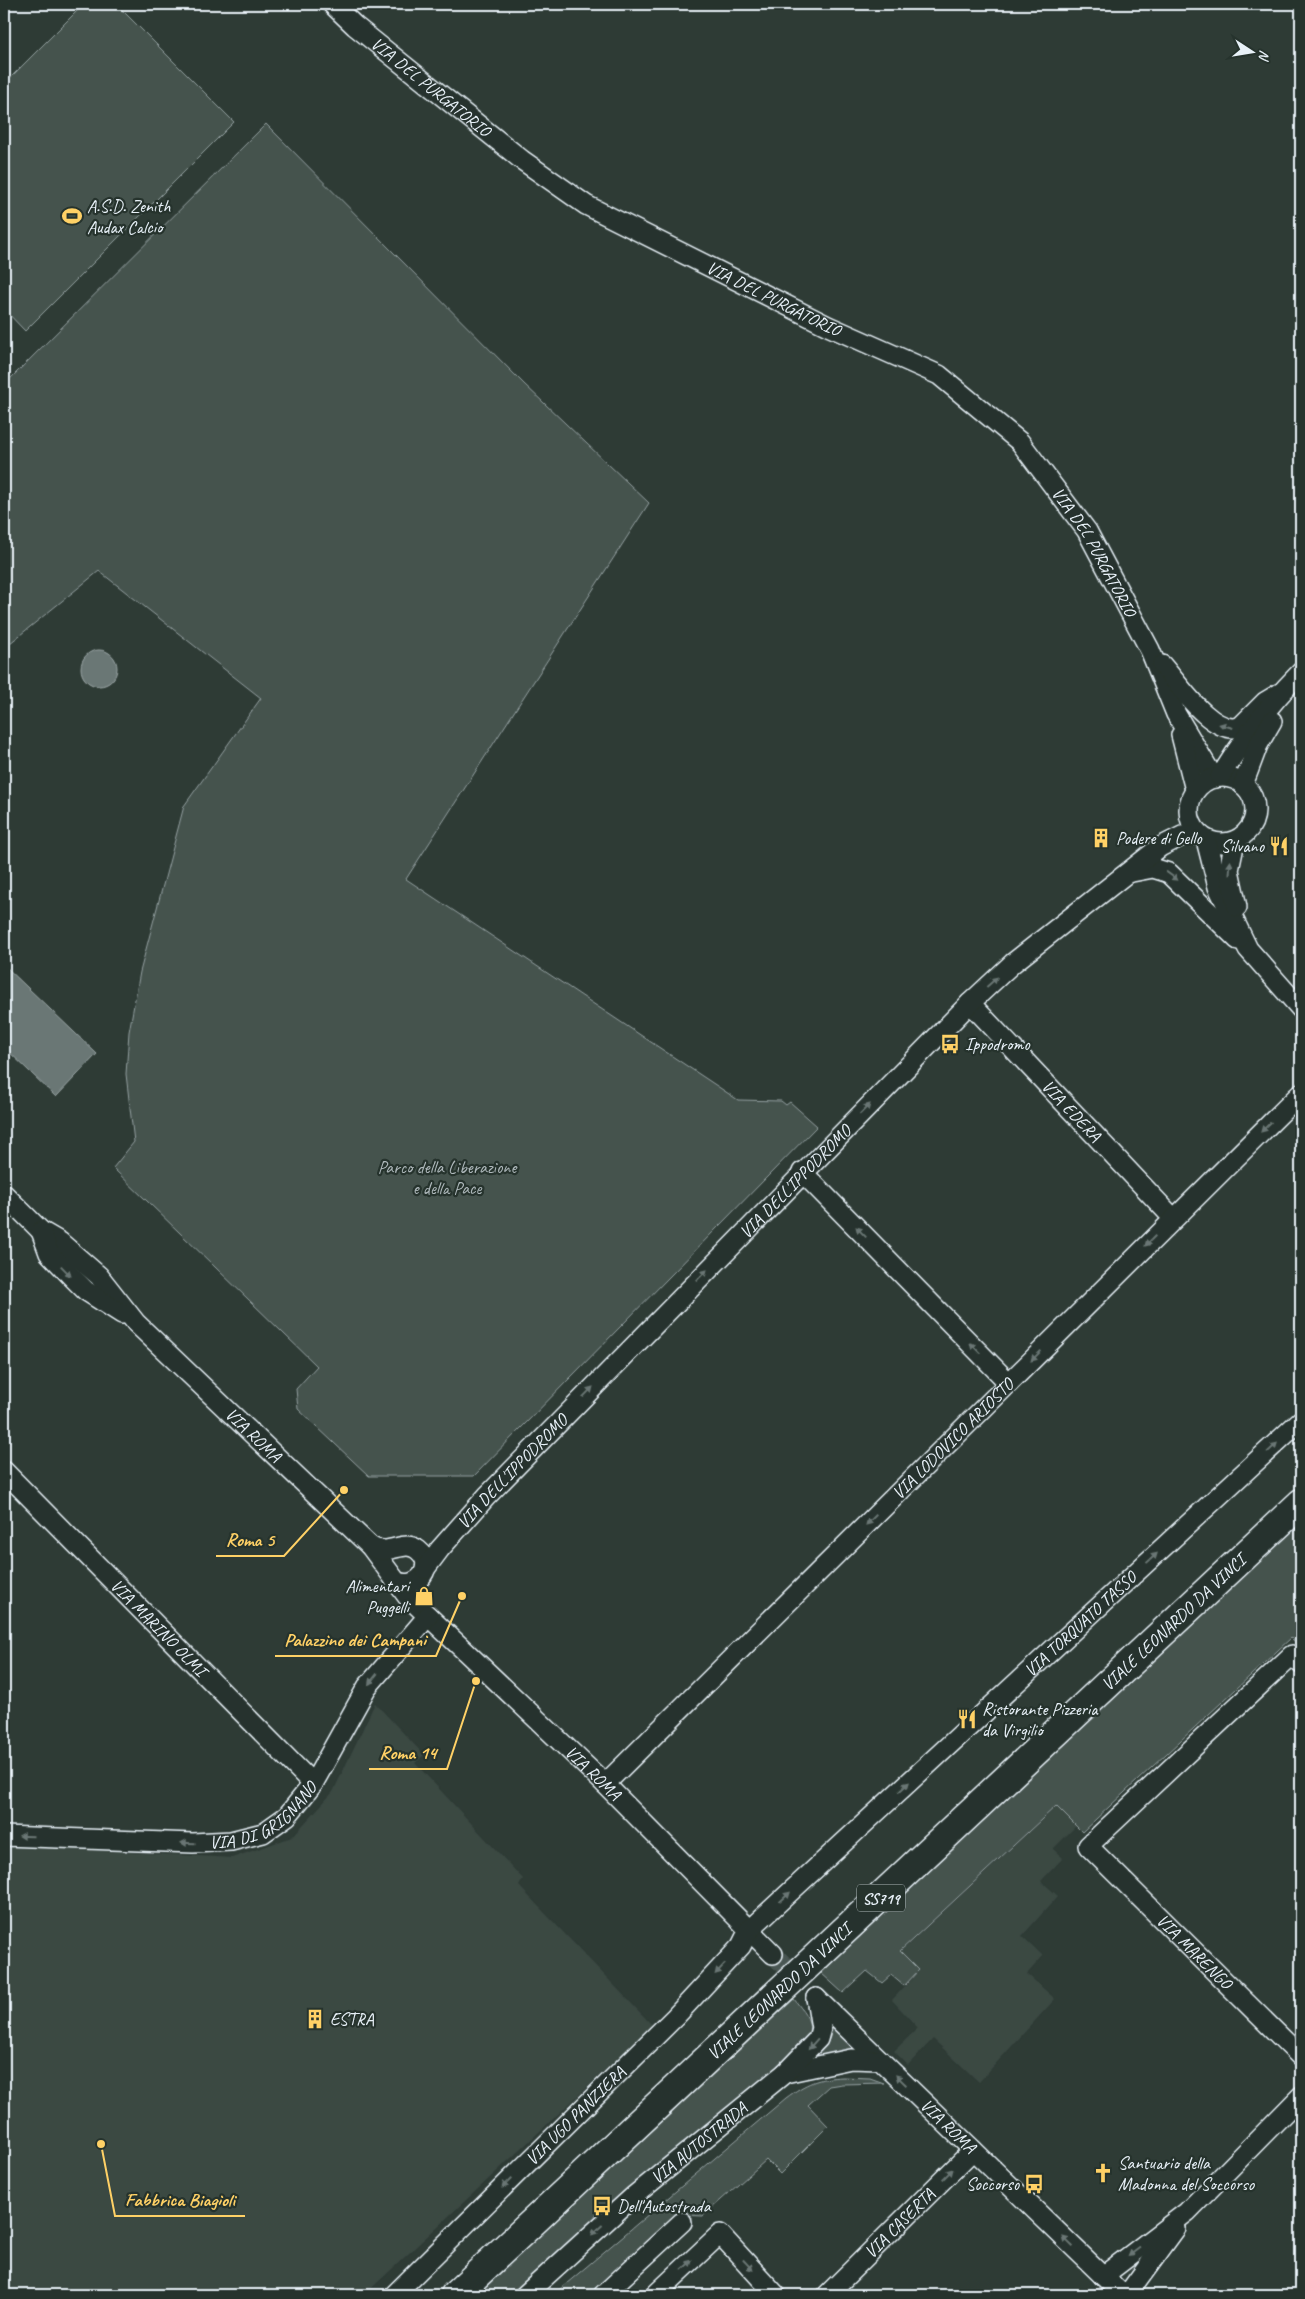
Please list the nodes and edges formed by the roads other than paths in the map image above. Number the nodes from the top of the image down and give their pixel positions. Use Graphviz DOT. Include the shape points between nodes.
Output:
graph roads {
  1 [pos="332,4"];
  2 [pos="1150,650"];
  3 [pos="1301,672"];
  4 [pos="1301,684"];
  5 [pos="1280,693"];
  6 [pos="1176,714"];
  7 [pos="1217,778"];
  8 [pos="1243,785"];
  9 [pos="1195,790"];
  10 [pos="1202,837"];
  11 [pos="1236,841"];
  12 [pos="1127,874"];
  13 [pos="1248,949"];
  14 [pos="1294,989"];
  15 [pos="970,1002"];
  16 [pos="1301,1009"];
  17 [pos="1301,1093"];
  18 [pos="802,1172"];
  19 [pos="4,1194"];
  20 [pos="1173,1218"];
  21 [pos="1009,1383"];
  22 [pos="1301,1420"];
  23 [pos="4,1471"];
  24 [pos="1301,1503"];
  25 [pos="370,1546"];
  26 [pos="395,1549"];
  27 [pos="425,1569"];
  28 [pos="400,1583"];
  29 [pos="428,1616"];
  30 [pos="1297,1659"];
  31 [pos="313,1784"];
  32 [pos="605,1784"];
  33 [pos="4,1836"];
  34 [pos="749,1930"];
  35 [pos="773,1954"];
  36 [pos="816,1998"];
  37 [pos="1301,2058"];
  38 [pos="880,2060"];
  39 [pos="785,2072"];
  40 [pos="1301,2096"];
  41 [pos="973,2150"];
  42 [pos="1187,2212"];
  43 [pos="682,2222"];
  44 [pos="1103,2276"];
  45 [pos="458,2294"];
  46 [pos="394,2295"];
  47 [pos="525,2295"];
  48 [pos="604,2295"];
  49 [pos="655,2295"];
  50 [pos="776,2295"];
  51 [pos="827,2295"];
  52 [pos="1123,2295"];
  53 [pos="1127,2295"];
  1 -- 2 [label="street, VIA DEL PURGATORIO" via="522,160 586,205 828,326 939,375 1020,442 1086,531"];
  5 -- 2 [label="street, one-way" via="1265,702 1241,726 1224,727 1203,713"];
  2 -- 6 [label="street"];
  3 -- 5 [label="street"];
  4 -- 8 [label="street" via="1264,733"];
  5 -- 7 [label="street"];
  6 -- 7 [label="street"];
  6 -- 9 [label="street"];
  7 -- 8 [label="street" via="1228,778"];
  7 -- 9 [label="street"];
  8 -- 11 [label="street" via="1254,801 1255,810 1250,829"];
  9 -- 10 [label="street" via="1189,818"];
  10 -- 11 [label="street" via="1215,843"];
  10 -- 12 [label="street, VIA DELL'IPPODROMO" via="1182,836 1166,843"];
  10 -- 13 [label="street" via="1218,887"];
  13 -- 11 [label="street, one-way" via="1229,879"];
  12 -- 13 [label="street, one-way" via="1153,868 1169,873"];
  15 -- 12 [label="street, VIA DELL'IPPODROMO, one-way" via="1013,963"];
  13 -- 14 [label="street"];
  14 -- 16 [label="street"];
  18 -- 15 [label="street, VIA DELL'IPPODROMO, one-way"];
  15 -- 20 [label="street, VIA EDERA"];
  17 -- 20 [label="street, VIA LODOVICO ARIOSTO, one-way"];
  21 -- 18 [label="street, one-way"];
  27 -- 18 [label="street, VIA DELL'IPPODROMO, one-way" via="487,1496"];
  19 -- 25 [label="street, VIA ROMA" via="42,1231 49,1253 86,1291 136,1323"];
  20 -- 21 [label="street, VIA LODOVICO ARIOSTO, one-way"];
  21 -- 32 [label="street, VIA LODOVICO ARIOSTO, one-way"];
  34 -- 22 [label="street, VIA TORQUATO TASSO, one-way"];
  23 -- 31 [label="street, VIA MARINO OLMI"];
  24 -- 45 [label="highway, VIALE LEONARDO DA VINCI / SS719"];
  25 -- 26 [label="street" via="380,1550"];
  25 -- 28 [label="street, VIA ROMA"];
  26 -- 27 [label="street" via="406,1546 416,1549 424,1558"];
  26 -- 28 [label="street" via="388,1561"];
  27 -- 28 [label="street" via="420,1579"];
  28 -- 29 [label="street, VIA ROMA"];
  29 -- 31 [label="street, VIA DI GRIGNANO, one-way" via="367,1687"];
  29 -- 32 [label="street, VIA ROMA"];
  30 -- 37 [label="street, VIA MARENGO" via="1088,1846"];
  31 -- 33 [label="street, VIA DI GRIGNANO, one-way" via="288,1816 263,1834 231,1841 193,1844"];
  32 -- 34 [label="street, VIA ROMA"];
  34 -- 35 [label="street, VIA ROMA"];
  34 -- 46 [label="street, VIA UGO PANZIERA, one-way" via="741,1946 675,2017"];
  36 -- 38 [label="street, VIA ROMA"];
  36 -- 39 [label="street, VIA AUTOSTRADA, one-way" via="821,2028 818,2039"];
  38 -- 39 [label="street, VIA AUTOSTRADA" via="851,2059"];
  41 -- 38 [label="street, VIA ROMA, one-way"];
  39 -- 47 [label="street, VIA AUTOSTRADA, one-way" via="635,2196"];
  40 -- 42 [label="street"];
  44 -- 41 [label="street, VIA ROMA, one-way"];
  51 -- 41 [label="street, VIA CASERTA, one-way"];
  42 -- 44 [label="street, one-way"];
  42 -- 53 [label="street"];
  43 -- 48 [label="street"];
  44 -- 52 [label="street, VIA ROMA"];
  49 -- 50 [label="street, one-way" via="720,2234"];
}
